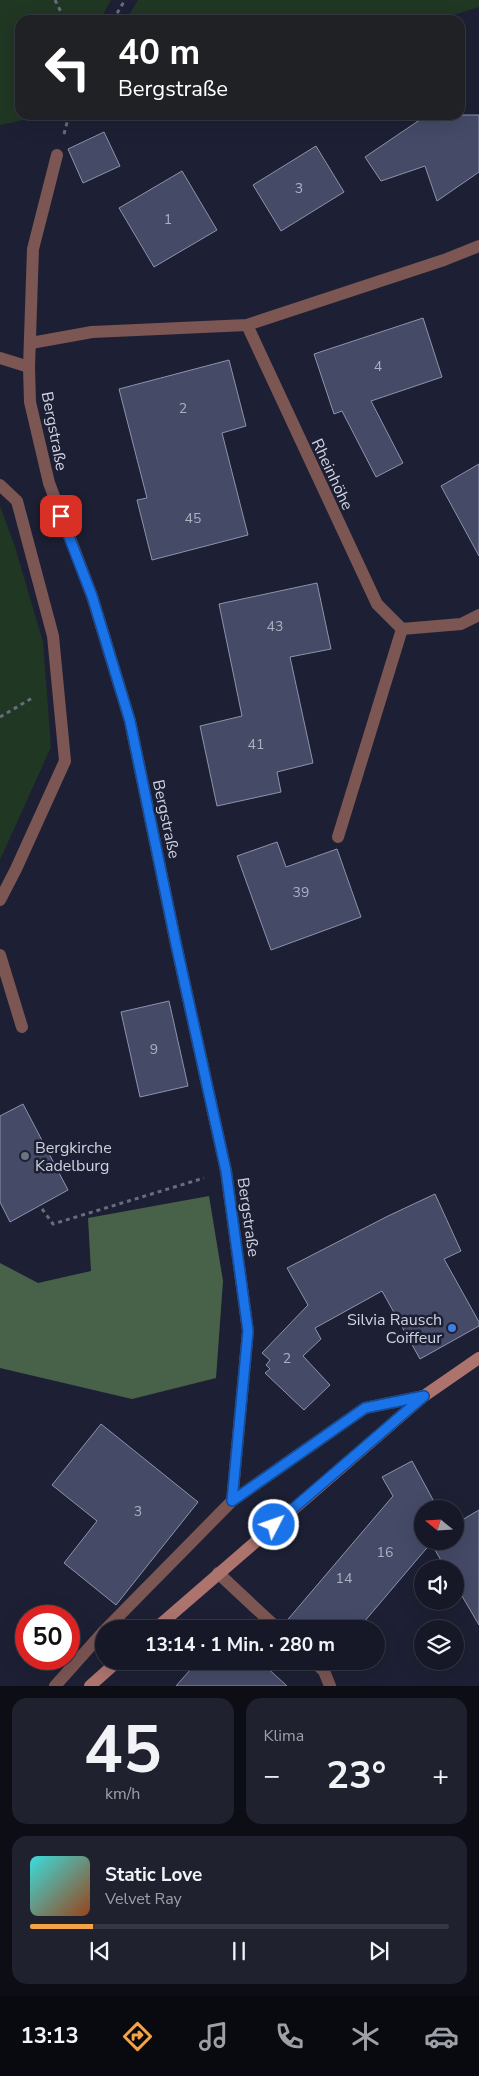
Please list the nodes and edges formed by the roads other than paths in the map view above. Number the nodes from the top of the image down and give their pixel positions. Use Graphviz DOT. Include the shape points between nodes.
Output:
graph roads {
  1 [pos="58,155"];
  2 [pos="479,246"];
  3 [pos="247,325"];
  4 [pos="31,343"];
  5 [pos="0,358"];
  6 [pos="29,367"];
  7 [pos="0,485"];
  8 [pos="479,615"];
  9 [pos="402,629"];
  10 [pos="338,837"];
  11 [pos="0,900"];
  12 [pos="0,955"];
  13 [pos="22,1027"];
  14 [pos="479,1358"];
  15 [pos="424,1396"];
  16 [pos="232,1501"];
  17 [pos="218,1573"];
  18 [pos="115,1620"];
  19 [pos="165,1620"];
  20 [pos="268,1620"];
  21 [pos="95,1641"];
  22 [pos="108,1670"];
  23 [pos="323,1670"];
  24 [pos="55,1686"];
  25 [pos="90,1686"];
  26 [pos="330,1686"];
  1 -- 4 [label="street, Bergstraße" via="34,249"];
  2 -- 3 [label="street"];
  3 -- 4 [label="street" via="92,332"];
  3 -- 9 [label="street, Rheinhöhe" via="366,584 377,604"];
  4 -- 6 [label="street, Bergstraße"];
  5 -- 6 [label="street"];
  6 -- 16 [label="street, Bergstraße" via="30,402 49,484 92,596 130,721 226,1171 248,1331"];
  7 -- 11 [label="street" via="17,501 53,636 65,761"];
  8 -- 9 [label="street" via="461,624"];
  9 -- 10 [label="street"];
  12 -- 13 [label="street"];
  14 -- 15 [label="main road"];
  15 -- 16 [label="street" via="365,1408"];
  15 -- 17 [label="main road"];
  16 -- 18 [label="street"];
  17 -- 19 [label="main road"];
  17 -- 20 [label="street"];
  21 -- 24 [label="street"];
  22 -- 25 [label="main road"];
  23 -- 26 [label="street"];
}
